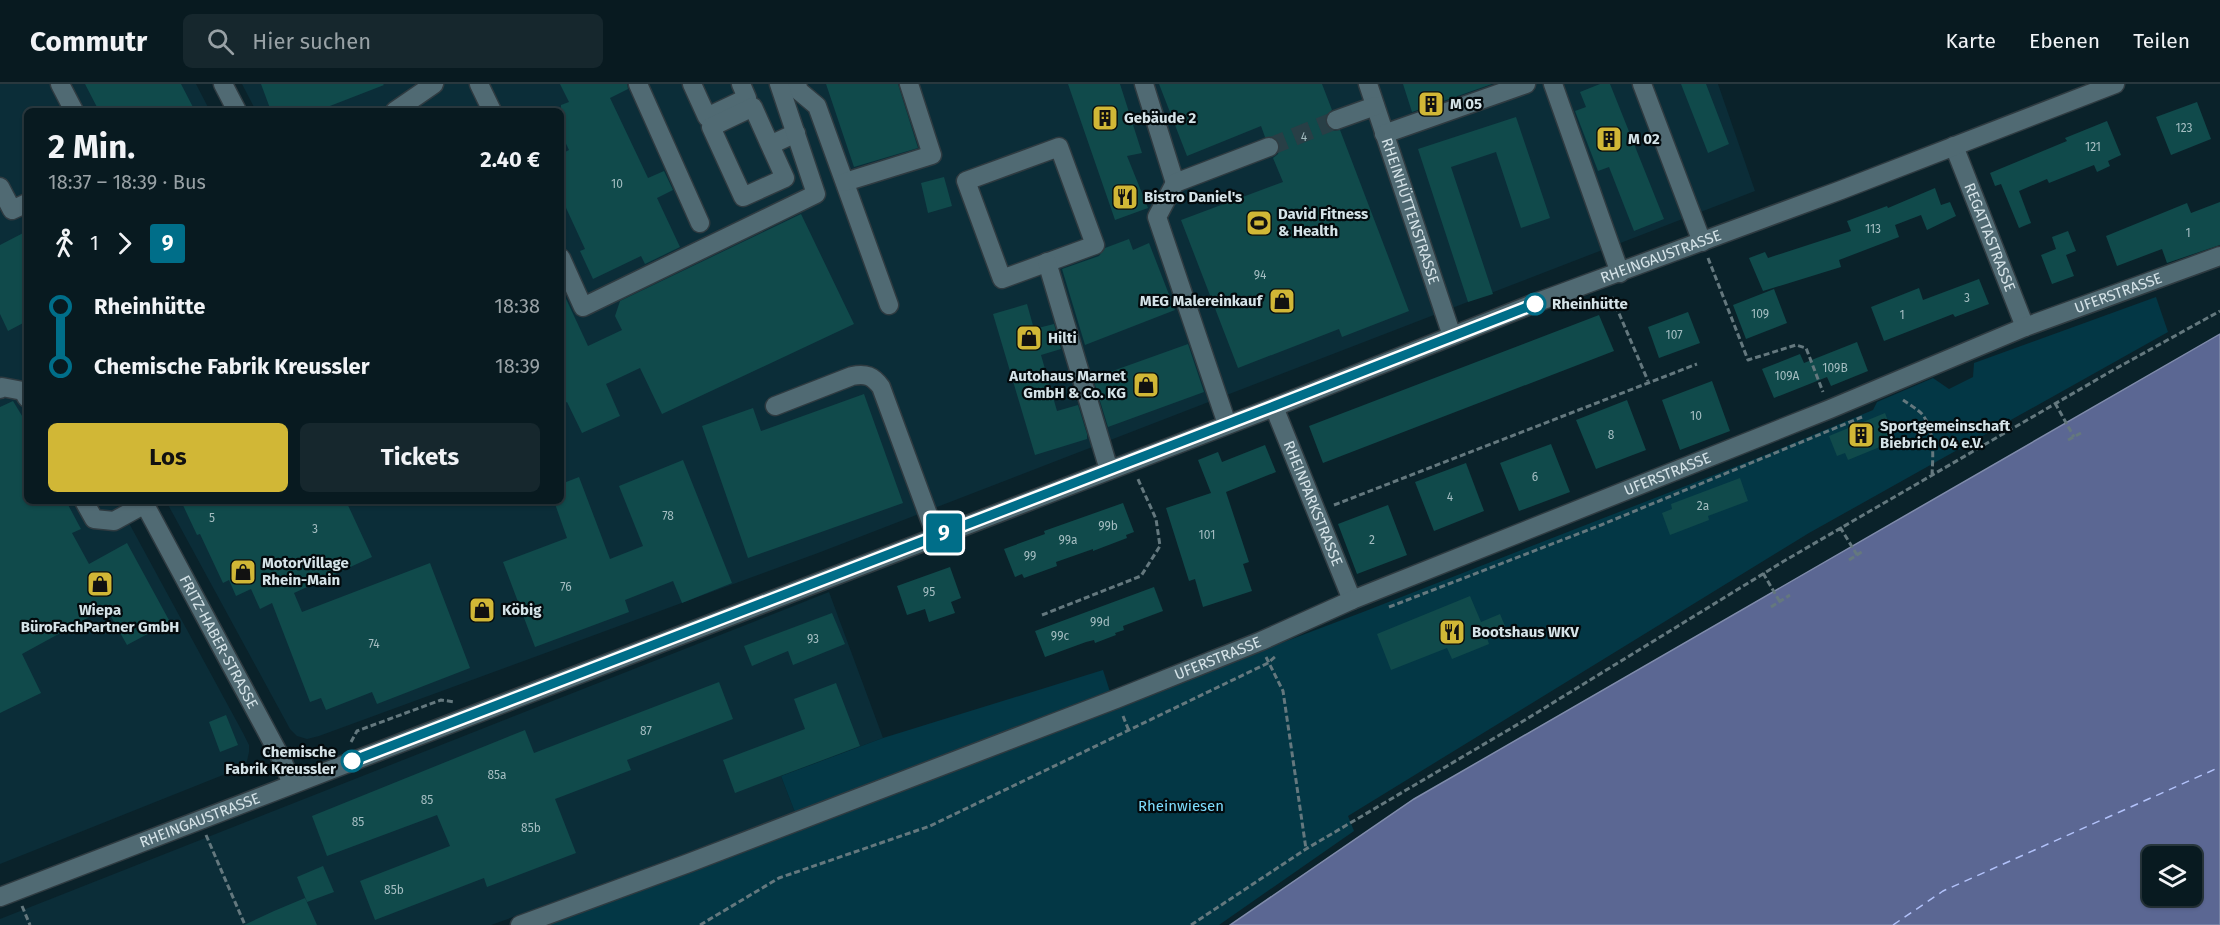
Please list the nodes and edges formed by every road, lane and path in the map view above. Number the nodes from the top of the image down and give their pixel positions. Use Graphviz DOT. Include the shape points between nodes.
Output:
graph roads {
  1 [pos="60,84"];
  2 [pos="223,84"];
  3 [pos="434,84"];
  4 [pos="479,84"];
  5 [pos="638,84"];
  6 [pos="692,84"];
  7 [pos="741,84"];
  8 [pos="779,84"];
  9 [pos="797,84"];
  10 [pos="909,84"];
  11 [pos="1144,84"];
  12 [pos="1368,84"];
  13 [pos="1526,84"];
  14 [pos="1553,84"];
  15 [pos="1642,84"];
  16 [pos="2115,84"];
  17 [pos="1375,106"];
  18 [pos="72,108"];
  19 [pos="235,108"];
  20 [pos="399,108"];
  21 [pos="491,108"];
  22 [pos="1336,120"];
  23 [pos="796,133"];
  24 [pos="1384,134"];
  25 [pos="770,146"];
  26 [pos="1954,146"];
  27 [pos="1269,147"];
  28 [pos="845,182"];
  29 [pos="1175,183"];
  30 [pos="0,187"];
  31 [pos="24,204"];
  32 [pos="700,223"];
  33 [pos="1702,242"];
  34 [pos="2220,256"];
  35 [pos="1709,261"];
  36 [pos="1047,262"];
  37 [pos="564,265"];
  38 [pos="1620,273"];
  39 [pos="1612,297"];
  40 [pos="889,305"];
  41 [pos="2220,312"];
  42 [pos="2025,327"];
  43 [pos="1452,336"];
  44 [pos="1697,364"];
  45 [pos="1648,381"];
  46 [pos="1894,382"];
  47 [pos="1822,388"];
  48 [pos="0,389"];
  49 [pos="24,393"];
  50 [pos="2055,403"];
  51 [pos="775,406"];
  52 [pos="1274,406"];
  53 [pos="1872,413"];
  54 [pos="1227,424"];
  55 [pos="2081,433"];
  56 [pos="2074,437"];
  57 [pos="2068,440"];
  58 [pos="1109,470"];
  59 [pos="1932,475"];
  60 [pos="1137,476"];
  61 [pos="86,504"];
  62 [pos="141,504"];
  63 [pos="145,504"];
  64 [pos="1315,512"];
  65 [pos="1840,527"];
  66 [pos="936,536"];
  67 [pos="1863,551"];
  68 [pos="1857,555"];
  69 [pos="1848,560"];
  70 [pos="1763,573"];
  71 [pos="1790,596"];
  72 [pos="1352,600"];
  73 [pos="1780,602"];
  74 [pos="1771,607"];
  75 [pos="1379,610"];
  76 [pos="1042,615"];
  77 [pos="1279,652"];
  78 [pos="1268,663"];
  79 [pos="441,700"];
  80 [pos="357,731"];
  81 [pos="292,784"];
  82 [pos="200,820"];
  83 [pos="1306,849"];
  84 [pos="0,897"];
  85 [pos="244,925"];
  86 [pos="520,925"];
  87 [pos="700,925"];
  88 [pos="1191,925"];
  1 -- 18 [label="street"];
  2 -- 19 [label="street"];
  3 -- 20 [label="street"];
  4 -- 21 [label="street"];
  5 -- 32 [label="street"];
  6 -- 7 [label="street" via="707,117 747,98"];
  8 -- 23 [label="street"];
  9 -- 28 [label="street" via="799,91 817,106"];
  10 -- 28 [label="street" via="932,155"];
  11 -- 29 [label="street"];
  12 -- 17 [label="street, RHEINHÜTTENSTRASSE"];
  13 -- 24 [label="street"];
  14 -- 38 [label="street"];
  15 -- 33 [label="street"];
  16 -- 26 [label="street, RHEINGAUSTRASSE"];
  17 -- 22 [label="street"];
  17 -- 24 [label="street, RHEINHÜTTENSTRASSE"];
  23 -- 25 [label="street"];
  23 -- 37 [label="street" via="816,194 583,307"];
  24 -- 43 [label="street, RHEINHÜTTENSTRASSE"];
  25 -- 25 [label="street" via="753,107 711,127 744,197 785,178"];
  26 -- 33 [label="street, RHEINGAUSTRASSE"];
  26 -- 42 [label="street, REGATTASTRASSE"];
  27 -- 29 [label="street"];
  28 -- 40 [label="street"];
  29 -- 54 [label="street" via="1157,217"];
  30 -- 31 [label="street" via="12,210"];
  33 -- 38 [label="street, RHEINGAUSTRASSE"];
  34 -- 42 [label="street, UFERSTRASSE"];
  35 -- 47 [label="path" via="1748,360 1796,345 1806,348"];
  36 -- 36 [label="street" via="1002,279 966,181 1059,147 1095,245"];
  36 -- 58 [label="street"];
  38 -- 43 [label="street, RHEINGAUSTRASSE"];
  39 -- 45 [label="path"];
  41 -- 50 [label="path"];
  42 -- 46 [label="street, UFERSTRASSE"];
  43 -- 52 [label="street, RHEINGAUSTRASSE"];
  44 -- 45 [label="path"];
  45 -- 64 [label="path"];
  46 -- 59 [label="path" via="1903,400 1923,415 1930,432"];
  46 -- 72 [label="street, UFERSTRASSE"];
  48 -- 49 [label="street"];
  50 -- 56 [label="path"];
  50 -- 59 [label="path"];
  51 -- 66 [label="street" via="852,376 864,374 874,378 881,387"];
  52 -- 54 [label="street, RHEINGAUSTRASSE"];
  52 -- 64 [label="street, RHEINPARKSTRASSE"];
  53 -- 75 [label="path" via="1601,525"];
  54 -- 58 [label="street, RHEINGAUSTRASSE"];
  55 -- 56 [label="path"];
  56 -- 57 [label="path"];
  58 -- 66 [label="street, RHEINGAUSTRASSE"];
  59 -- 65 [label="path"];
  60 -- 76 [label="path" via="1156,519 1160,546 1149,567 1141,576"];
  61 -- 62 [label="street" via="94,519 114,521"];
  63 -- 81 [label="street, FRITZ-HABER-STRASSE"];
  64 -- 72 [label="street, RHEINPARKSTRASSE"];
  65 -- 68 [label="path"];
  65 -- 70 [label="path"];
  66 -- 81 [label="street, RHEINGAUSTRASSE"];
  67 -- 68 [label="path"];
  68 -- 69 [label="path"];
  70 -- 73 [label="path"];
  70 -- 83 [label="path"];
  71 -- 73 [label="path"];
  72 -- 86 [label="street, UFERSTRASSE" via="1116,699"];
  73 -- 74 [label="path"];
  77 -- 78 [label="path"];
  78 -- 83 [label="path" via="1283,691"];
  78 -- 87 [label="path" via="930,826 779,878"];
  79 -- 80 [label="path"];
  81 -- 82 [label="street, RHEINGAUSTRASSE"];
  82 -- 84 [label="street, RHEINGAUSTRASSE"];
  82 -- 85 [label="path"];
  83 -- 88 [label="path"];
}
